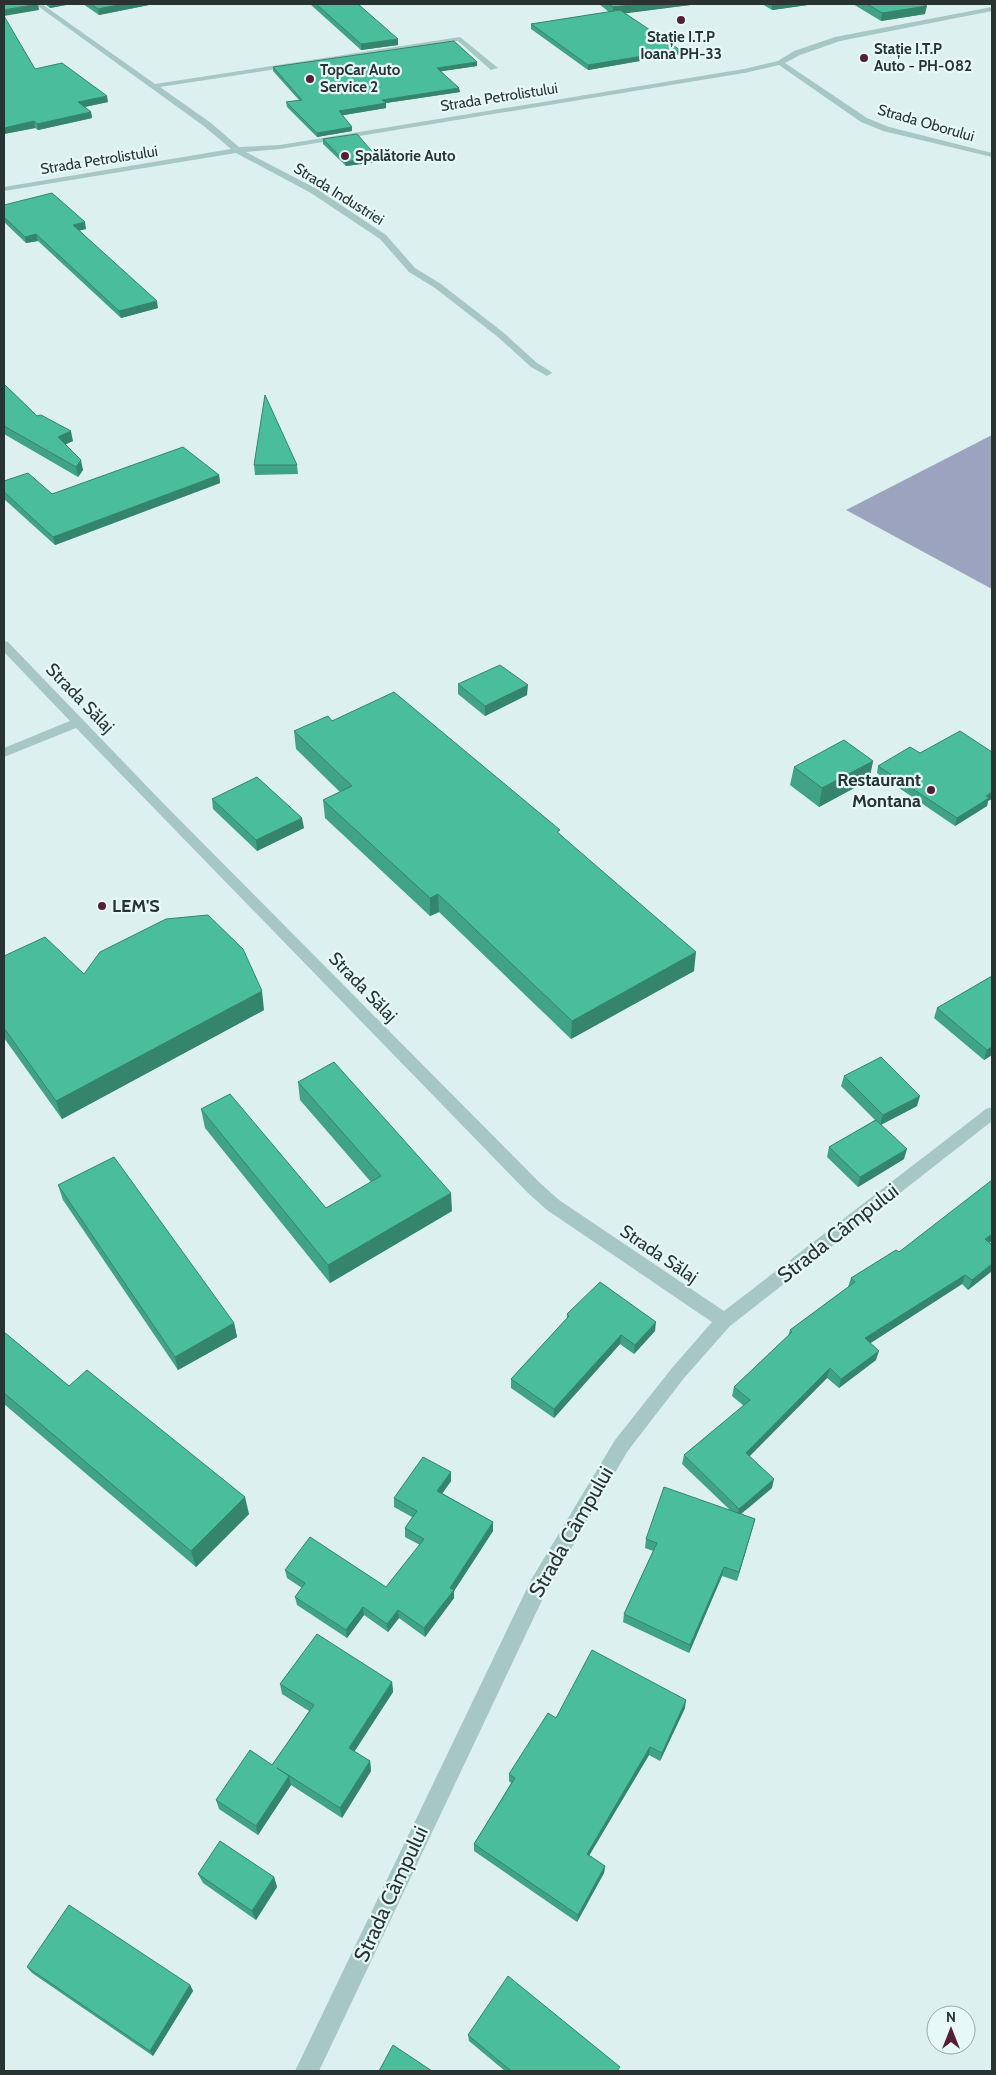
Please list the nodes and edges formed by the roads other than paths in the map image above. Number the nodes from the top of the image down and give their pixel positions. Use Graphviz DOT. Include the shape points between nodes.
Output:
graph roads {
  1 [pos="38,4"];
  2 [pos="992,9"];
  3 [pos="780,63"];
  4 [pos="494,68"];
  5 [pos="154,86"];
  6 [pos="236,150"];
  7 [pos="992,155"];
  8 [pos="4,189"];
  9 [pos="547,373"];
  10 [pos="4,645"];
  11 [pos="77,723"];
  12 [pos="4,753"];
  13 [pos="992,1113"];
  14 [pos="724,1320"];
  15 [pos="307,2071"];
  1 -- 5 [label="street, Strada Industriei"];
  2 -- 3 [label="street, Strada Petrolistului" via="838,39 797,53"];
  3 -- 6 [label="street, Strada Petrolistului" via="280,147"];
  3 -- 7 [label="street, Strada Oborului" via="864,120 886,129"];
  4 -- 5 [label="street" via="460,38"];
  5 -- 6 [label="street, Strada Industriei"];
  6 -- 8 [label="street, Strada Petrolistului"];
  6 -- 9 [label="street, Strada Industriei" via="314,191 383,237 412,270 438,286"];
  10 -- 11 [label="street, Strada Sălaj"];
  11 -- 12 [label="street"];
  11 -- 14 [label="street, Strada Sălaj" via="534,1188 553,1205"];
  13 -- 14 [label="street, Strada Câmpului"];
  14 -- 15 [label="street, Strada Câmpului" via="621,1446 538,1586"];
}
